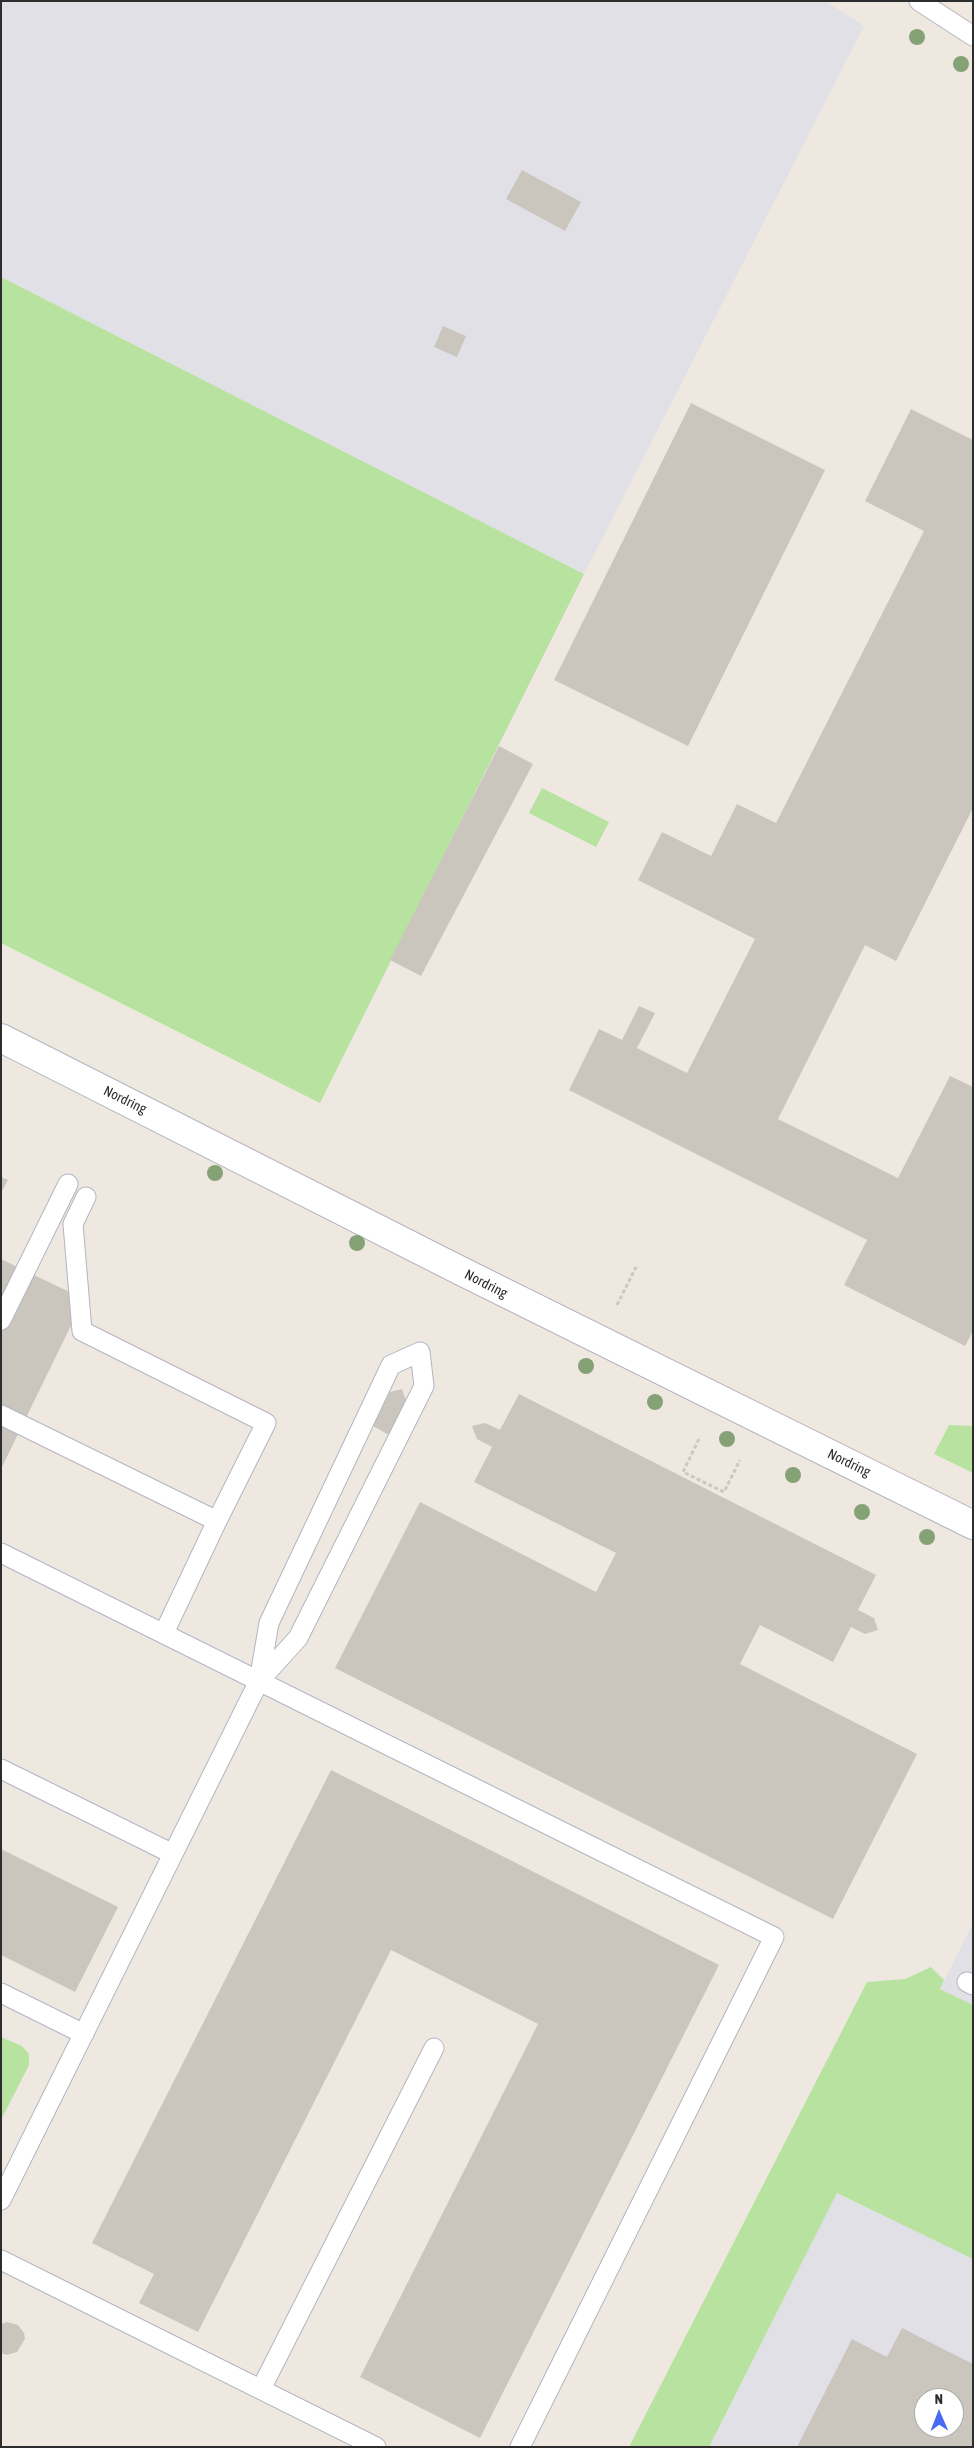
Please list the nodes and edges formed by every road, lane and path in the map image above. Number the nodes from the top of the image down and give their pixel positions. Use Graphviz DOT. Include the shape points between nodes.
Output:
graph roads {
  1 [pos="919,1"];
  2 [pos="973,36"];
  3 [pos="1,1038"];
  4 [pos="68,1184"];
  5 [pos="86,1197"];
  6 [pos="636,1267"];
  7 [pos="617,1305"];
  8 [pos="1,1320"];
  9 [pos="1,1415"];
  10 [pos="699,1439"];
  11 [pos="740,1460"];
  12 [pos="217,1521"];
  13 [pos="973,1525"];
  14 [pos="1,1553"];
  15 [pos="625,1595"];
  16 [pos="164,1634"];
  17 [pos="259,1681"];
  18 [pos="538,1761"];
  19 [pos="1,1768"];
  20 [pos="173,1854"];
  21 [pos="1,1993"];
  22 [pos="84,2034"];
  23 [pos="434,2048"];
  24 [pos="1,2200"];
  25 [pos="1,2260"];
  26 [pos="261,2389"];
  27 [pos="376,2447"];
  28 [pos="520,2447"];
  1 -- 2 [label="lane"];
  3 -- 13 [label="street, Nordring"];
  4 -- 8 [label="lane"];
  5 -- 12 [label="lane" via="73,1224 82,1330 266,1423"];
  6 -- 7 [label="path"];
  9 -- 12 [label="lane"];
  10 -- 11 [label="path" via="683,1472 724,1492"];
  12 -- 16 [label="lane"];
  14 -- 16 [label="lane"];
  15 -- 18 [label="path"];
  16 -- 17 [label="lane"];
  17 -- 17 [label="lane" via="298,1638 424,1386 420,1352 391,1366 269,1623"];
  17 -- 20 [label="lane"];
  17 -- 28 [label="lane" via="774,1937"];
  19 -- 20 [label="lane"];
  20 -- 22 [label="lane"];
  21 -- 22 [label="lane"];
  22 -- 24 [label="lane"];
  23 -- 26 [label="lane"];
  25 -- 26 [label="lane"];
  26 -- 27 [label="lane"];
}
